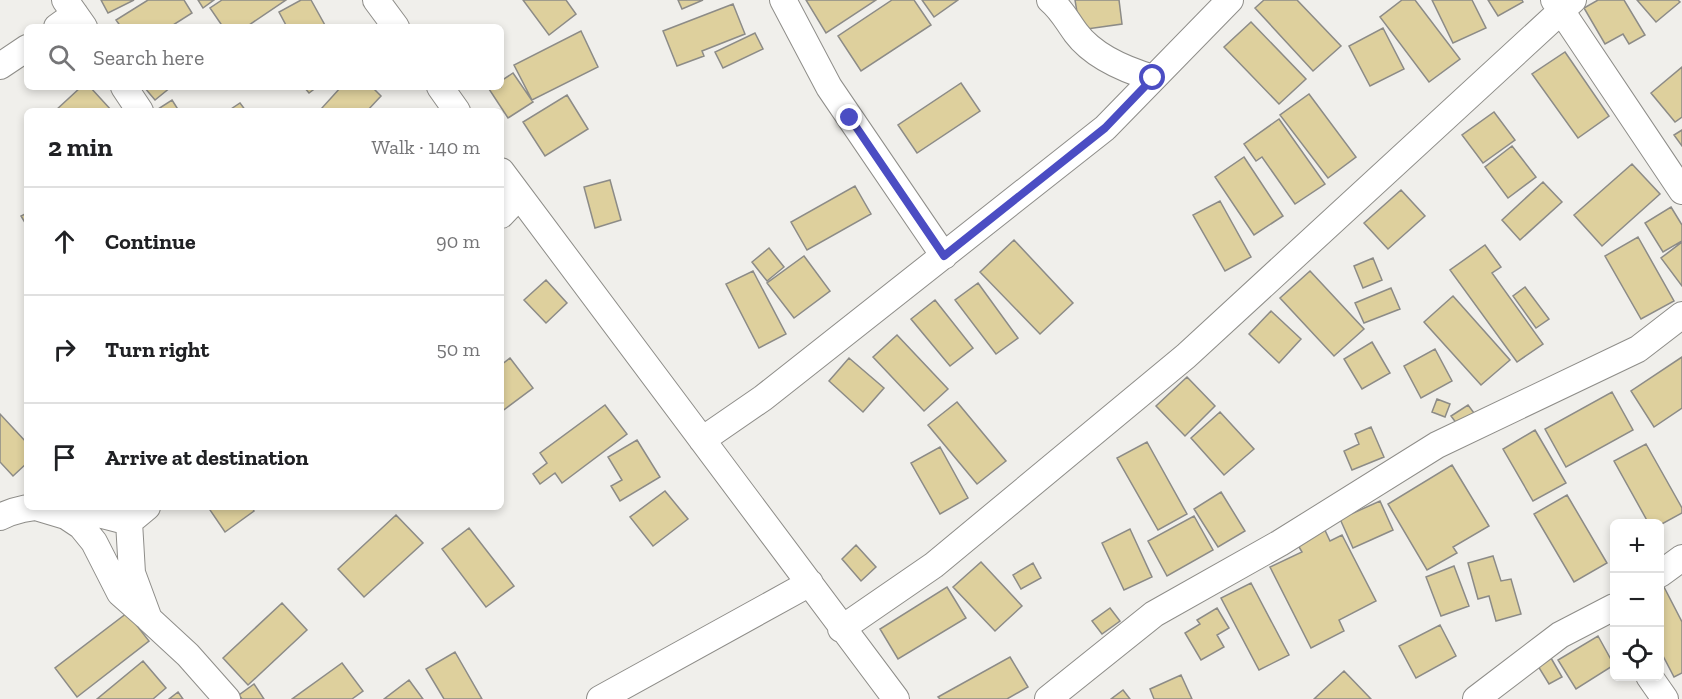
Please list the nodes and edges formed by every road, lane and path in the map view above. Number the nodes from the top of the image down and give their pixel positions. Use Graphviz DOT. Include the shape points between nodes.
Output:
graph roads {
  1 [pos="376,0"];
  2 [pos="783,0"];
  3 [pos="1050,0"];
  4 [pos="1230,0"];
  5 [pos="1563,3"];
  6 [pos="394,24"];
  7 [pos="24,50"];
  8 [pos="0,66"];
  9 [pos="1153,78"];
  10 [pos="126,90"];
  11 [pos="442,90"];
  12 [pos="138,108"];
  13 [pos="455,108"];
  14 [pos="504,175"];
  15 [pos="1682,190"];
  16 [pos="519,196"];
  17 [pos="504,212"];
  18 [pos="944,256"];
  19 [pos="1682,315"];
  20 [pos="702,440"];
  21 [pos="24,507"];
  22 [pos="46,510"];
  23 [pos="101,510"];
  24 [pos="138,514"];
  25 [pos="0,518"];
  26 [pos="1682,558"];
  27 [pos="1660,573"];
  28 [pos="810,583"];
  29 [pos="1610,616"];
  30 [pos="149,619"];
  31 [pos="841,629"];
  32 [pos="1089,666"];
  33 [pos="1652,681"];
  34 [pos="227,699"];
  35 [pos="600,699"];
  36 [pos="896,699"];
  37 [pos="1048,699"];
  38 [pos="1080,699"];
  39 [pos="1476,699"];
  40 [pos="1665,699"];
  1 -- 6 [label="street"];
  2 -- 18 [label="street" via="829,87"];
  3 -- 9 [label="street" via="1077,35 1101,55"];
  4 -- 9 [label="street"];
  5 -- 15 [label="street"];
  5 -- 31 [label="street" via="1186,356 934,565"];
  7 -- 8 [label="street"];
  9 -- 18 [label="street" via="1105,128"];
  10 -- 12 [label="street"];
  11 -- 13 [label="street"];
  14 -- 16 [label="street"];
  16 -- 17 [label="street"];
  16 -- 20 [label="street"];
  18 -- 20 [label="street" via="763,398"];
  19 -- 32 [label="street" via="1638,349 1437,445 1280,543 1154,614"];
  20 -- 28 [label="street"];
  21 -- 25 [label="street"];
  22 -- 30 [label="street" via="81,526 94,542 120,593"];
  23 -- 24 [label="street"];
  24 -- 30 [label="street" via="132,573"];
  26 -- 27 [label="street"];
  28 -- 31 [label="street"];
  28 -- 35 [label="street"];
  29 -- 39 [label="street" via="1560,634"];
  30 -- 34 [label="street"];
  31 -- 36 [label="street"];
  32 -- 37 [label="street"];
  32 -- 38 [label="street"];
  33 -- 40 [label="street"];
}
